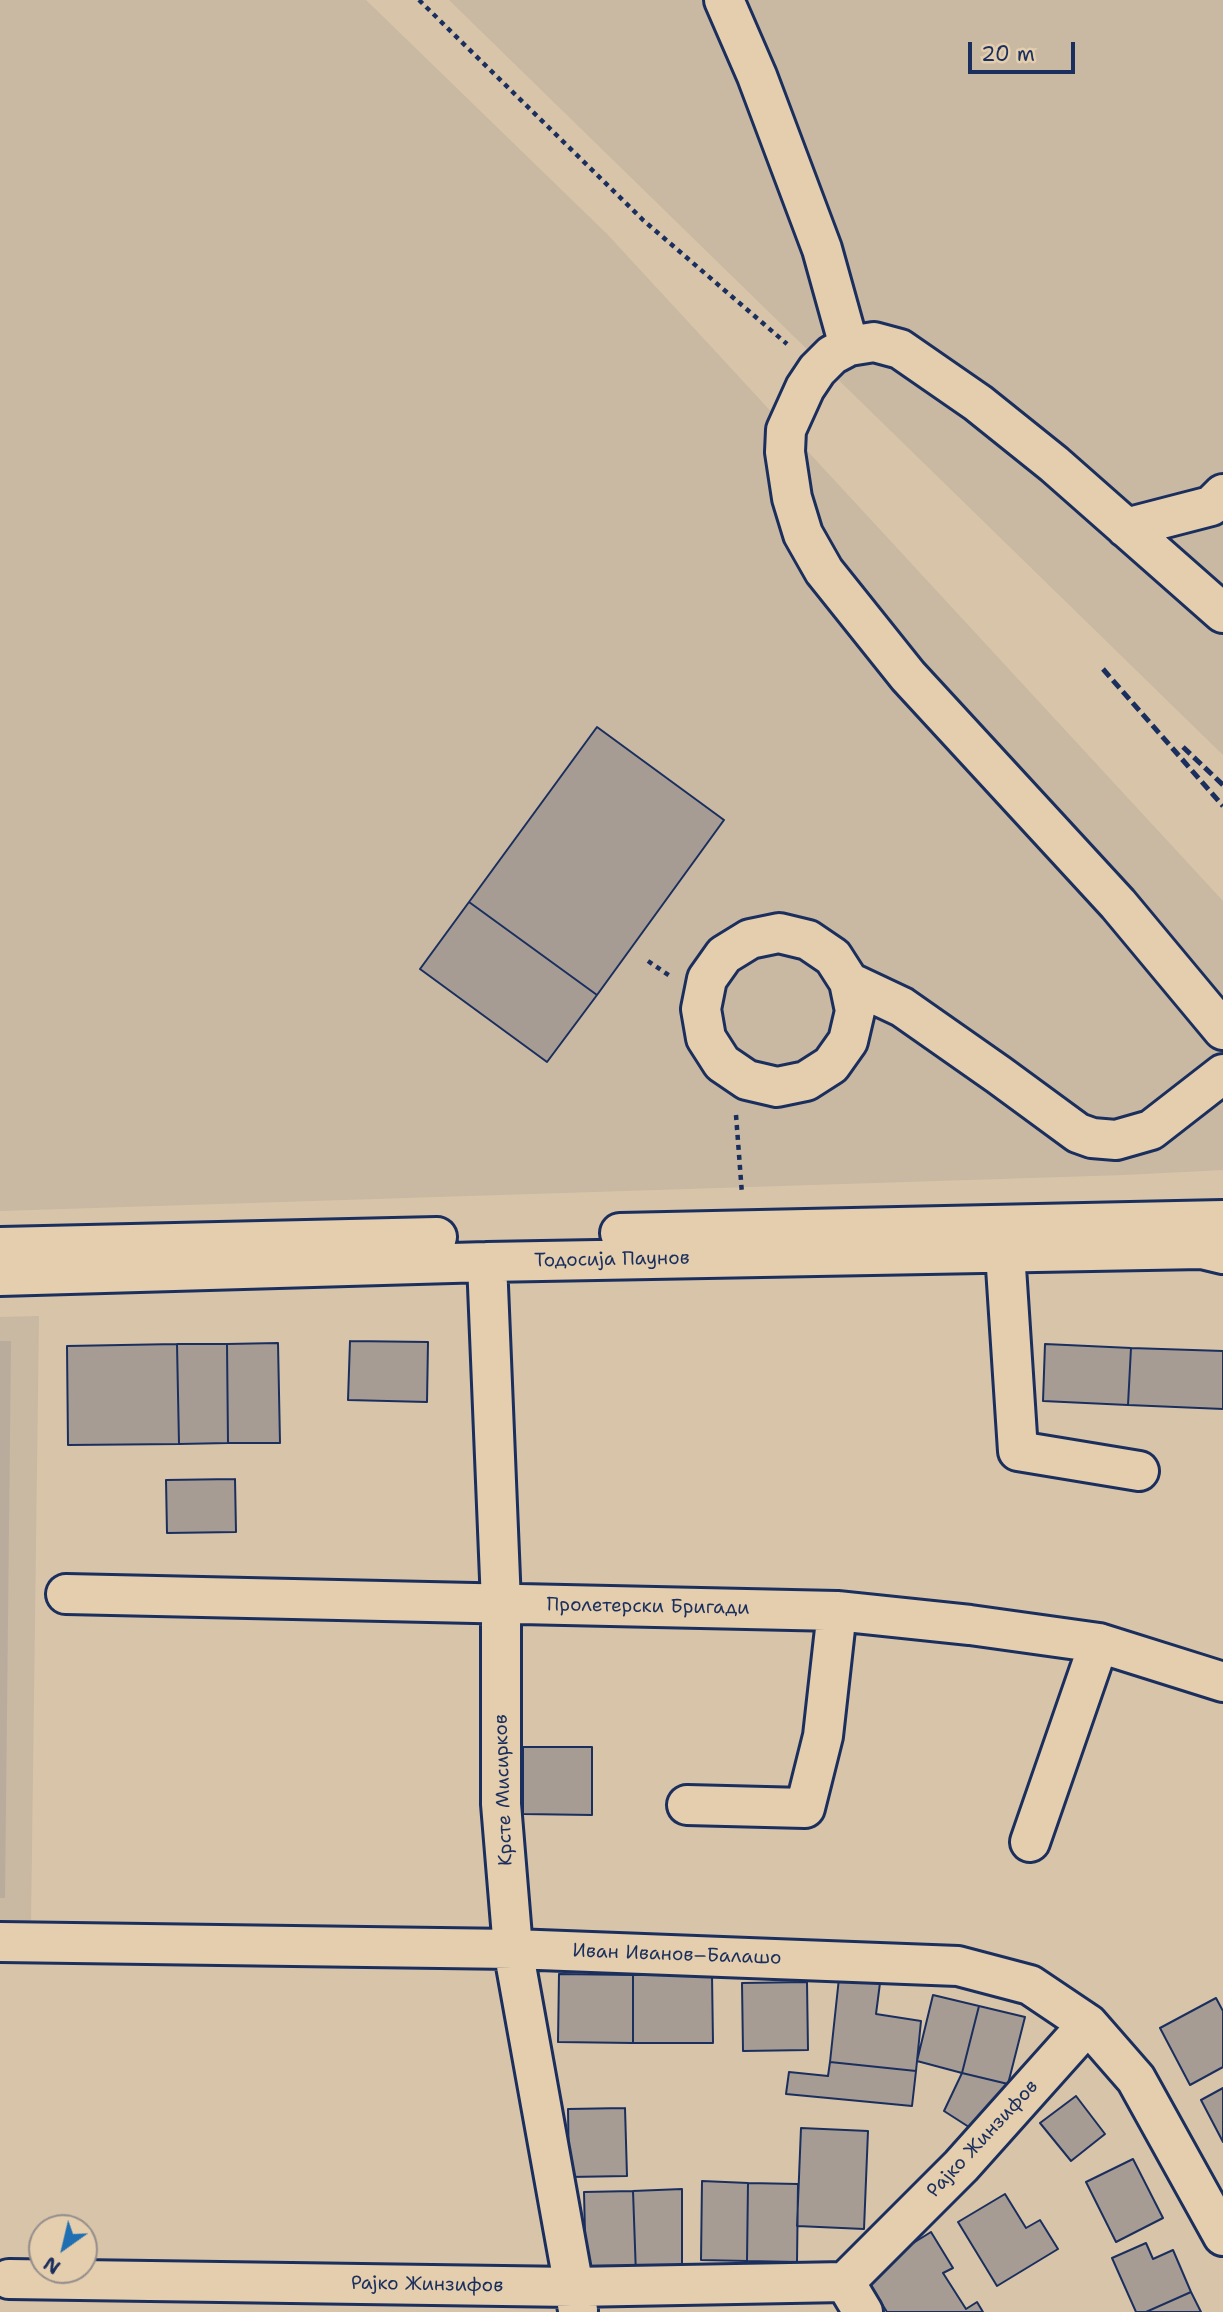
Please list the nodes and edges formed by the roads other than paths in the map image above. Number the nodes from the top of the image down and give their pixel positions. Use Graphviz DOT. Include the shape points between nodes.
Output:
graph roads {
  1 [pos="724,0"];
  2 [pos="849,346"];
  3 [pos="1219,505"];
  4 [pos="1126,528"];
  5 [pos="1223,613"];
  6 [pos="849,982"];
  7 [pos="1223,1030"];
  8 [pos="1223,1074"];
  9 [pos="1223,1220"];
  10 [pos="0,1247"];
  11 [pos="1005,1252"];
  12 [pos="1223,1254"];
  13 [pos="487,1262"];
  14 [pos="0,1276"];
  15 [pos="1139,1471"];
  16 [pos="66,1594"];
  17 [pos="501,1603"];
  18 [pos="837,1611"];
  19 [pos="1098,1643"];
  20 [pos="1223,1682"];
  21 [pos="687,1805"];
  22 [pos="1030,1842"];
  23 [pos="0,1942"];
  24 [pos="513,1949"];
  25 [pos="1088,2024"];
  26 [pos="1223,2236"];
  27 [pos="9,2279"];
  28 [pos="854,2297"];
  29 [pos="576,2299"];
  1 -- 2 [label="street" via="822,249"];
  2 -- 4 [label="street" via="874,342 900,349 978,402"];
  2 -- 7 [label="street" via="817,370 786,430 792,498 803,534 824,571 908,676 1118,904"];
  3 -- 4 [label="street"];
  4 -- 5 [label="street"];
  6 -- 8 [label="street" via="902,1007 1078,1133 1092,1138 1115,1140 1151,1130"];
  9 -- 10 [label="street, Тодосија Паунов"];
  11 -- 12 [label="street, Тодосија Паунов" via="1202,1249"];
  11 -- 13 [label="street, Тодосија Паунов"];
  11 -- 15 [label="street" via="1018,1451"];
  13 -- 14 [label="street, Тодосија Паунов"];
  13 -- 17 [label="street, Крсте Мисирков"];
  16 -- 17 [label="street, Пролетерски Бригади"];
  17 -- 18 [label="street, Пролетерски Бригади"];
  17 -- 24 [label="street, Крсте Мисирков" via="501,1804"];
  18 -- 19 [label="street, Пролетерски Бригади"];
  18 -- 21 [label="street" via="823,1736 805,1808"];
  19 -- 20 [label="street, Пролетерски Бригади"];
  19 -- 22 [label="street"];
  23 -- 24 [label="street, Иван Иванов–Балашо"];
  24 -- 25 [label="street, Иван Иванов–Балашо" via="958,1965 1030,1986"];
  24 -- 29 [label="street, Крсте Мисирков"];
  25 -- 26 [label="street, Иван Иванов–Балашо" via="1136,2079"];
  25 -- 28 [label="street, Рајко Жинзифов" via="961,2166"];
  27 -- 29 [label="street, Рајко Жинзифов"];
  28 -- 29 [label="street, Рајко Жинзифов"];
}
